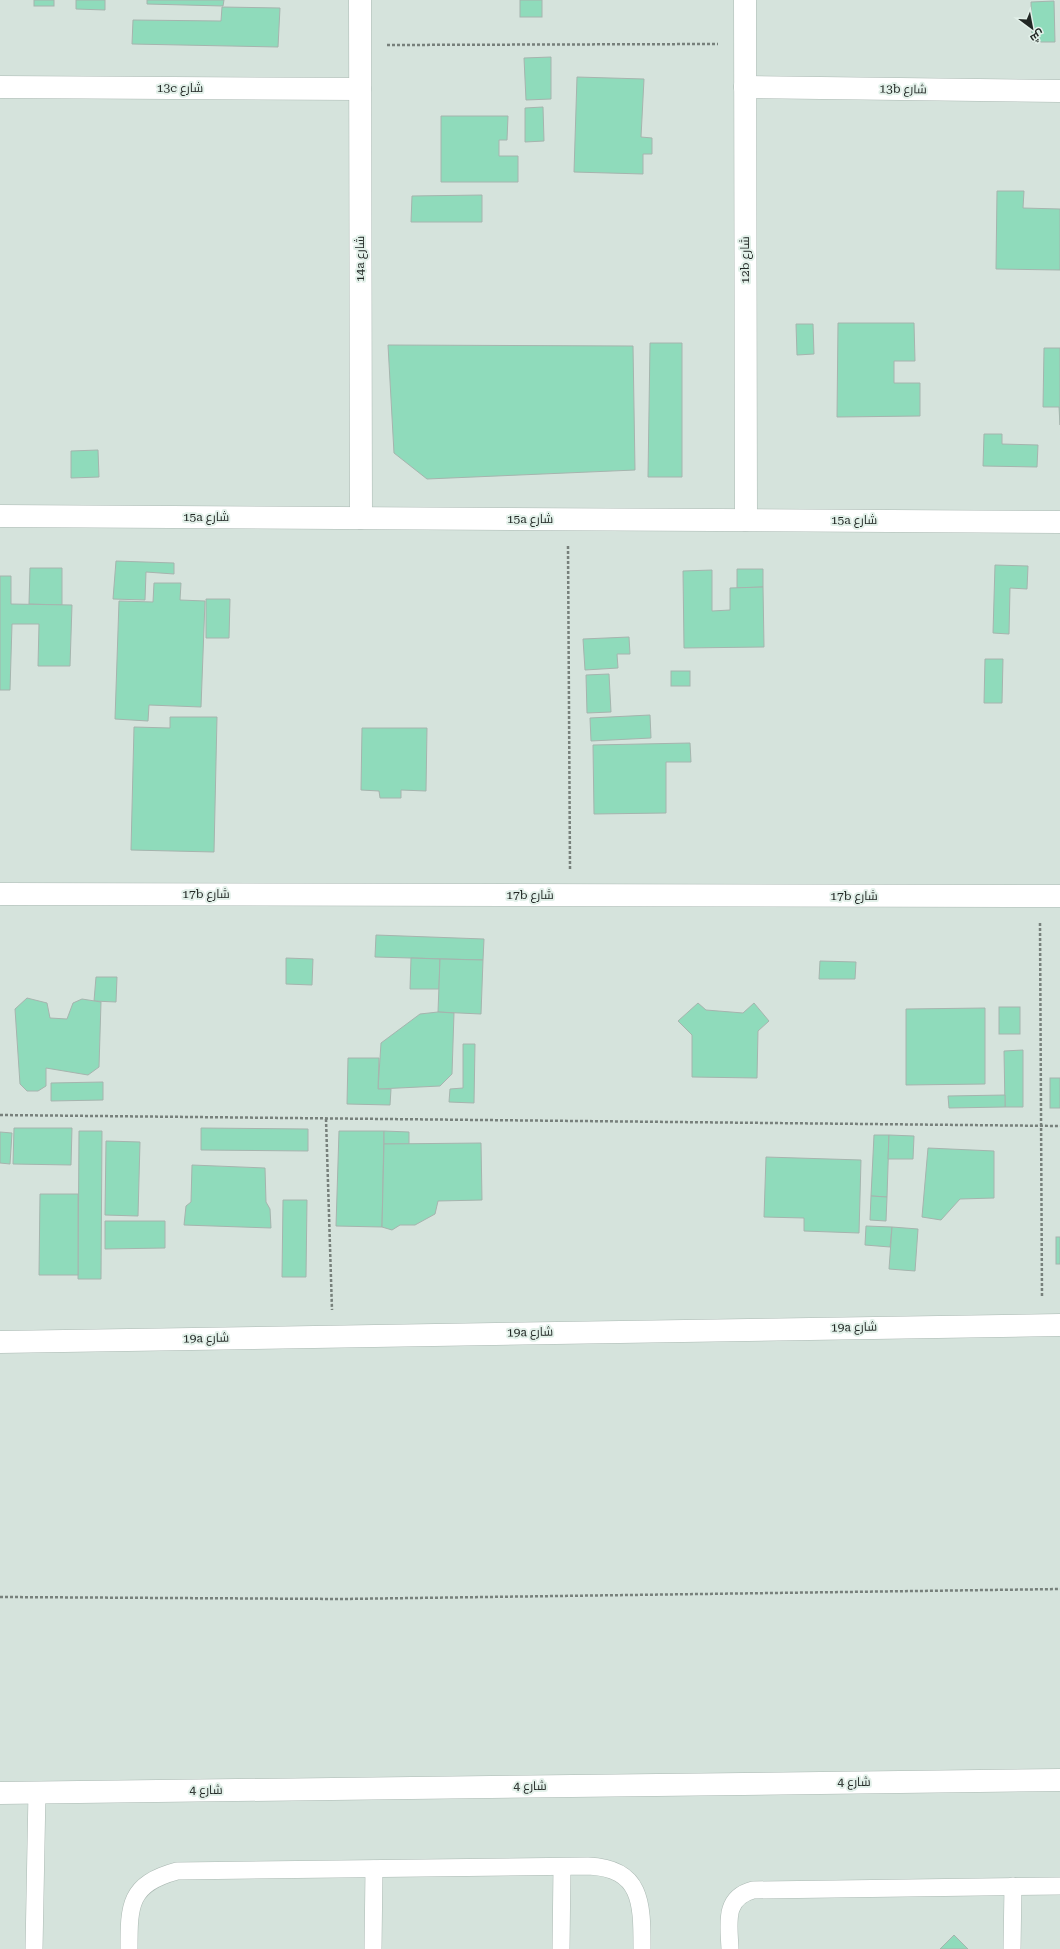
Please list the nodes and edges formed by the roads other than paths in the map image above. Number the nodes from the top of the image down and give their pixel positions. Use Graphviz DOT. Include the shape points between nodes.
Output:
graph roads {
  1 [pos="360,0"];
  2 [pos="745,0"];
  3 [pos="745,86"];
  4 [pos="0,87"];
  5 [pos="360,89"];
  6 [pos="1060,91"];
  7 [pos="0,516"];
  8 [pos="361,518"];
  9 [pos="746,520"];
  10 [pos="1060,522"];
  11 [pos="0,894"];
  12 [pos="1050,896"];
  13 [pos="1051,1325"];
  14 [pos="0,1342"];
  15 [pos="1060,1780"];
  16 [pos="37,1792"];
  17 [pos="0,1793"];
  18 [pos="562,1866"];
  19 [pos="374,1869"];
  20 [pos="1013,1886"];
  21 [pos="1060,1886"];
  22 [pos="34,1949"];
  23 [pos="129,1949"];
  24 [pos="373,1949"];
  25 [pos="562,1949"];
  26 [pos="642,1949"];
  27 [pos="730,1949"];
  28 [pos="1012,1949"];
  1 -- 5 [label="street, 14a شارع"];
  2 -- 3 [label="street, 12b شارع"];
  3 -- 6 [label="street, 13b شارع"];
  3 -- 9 [label="street, 12b شارع"];
  4 -- 5 [label="street, 13c شارع"];
  5 -- 8 [label="street, 14a شارع"];
  7 -- 8 [label="street, 15a شارع"];
  8 -- 9 [label="street, 15a شارع"];
  9 -- 10 [label="street, 15a شارع"];
  11 -- 12 [label="street, 17b شارع"];
  13 -- 14 [label="street, 19a شارع"];
  15 -- 16 [label="street, شارع 4"];
  16 -- 17 [label="street, شارع 4"];
  16 -- 22 [label="lane"];
  18 -- 19 [label="lane"];
  18 -- 25 [label="lane"];
  18 -- 26 [label="lane" via="602,1867 616,1871 627,1880 641,1903"];
  19 -- 23 [label="lane" via="177,1872 162,1875 149,1883 133,1901 129,1913"];
  19 -- 24 [label="lane"];
  20 -- 21 [label="lane"];
  20 -- 27 [label="lane" via="753,1890 743,1893 731,1907"];
  20 -- 28 [label="lane"];
}
